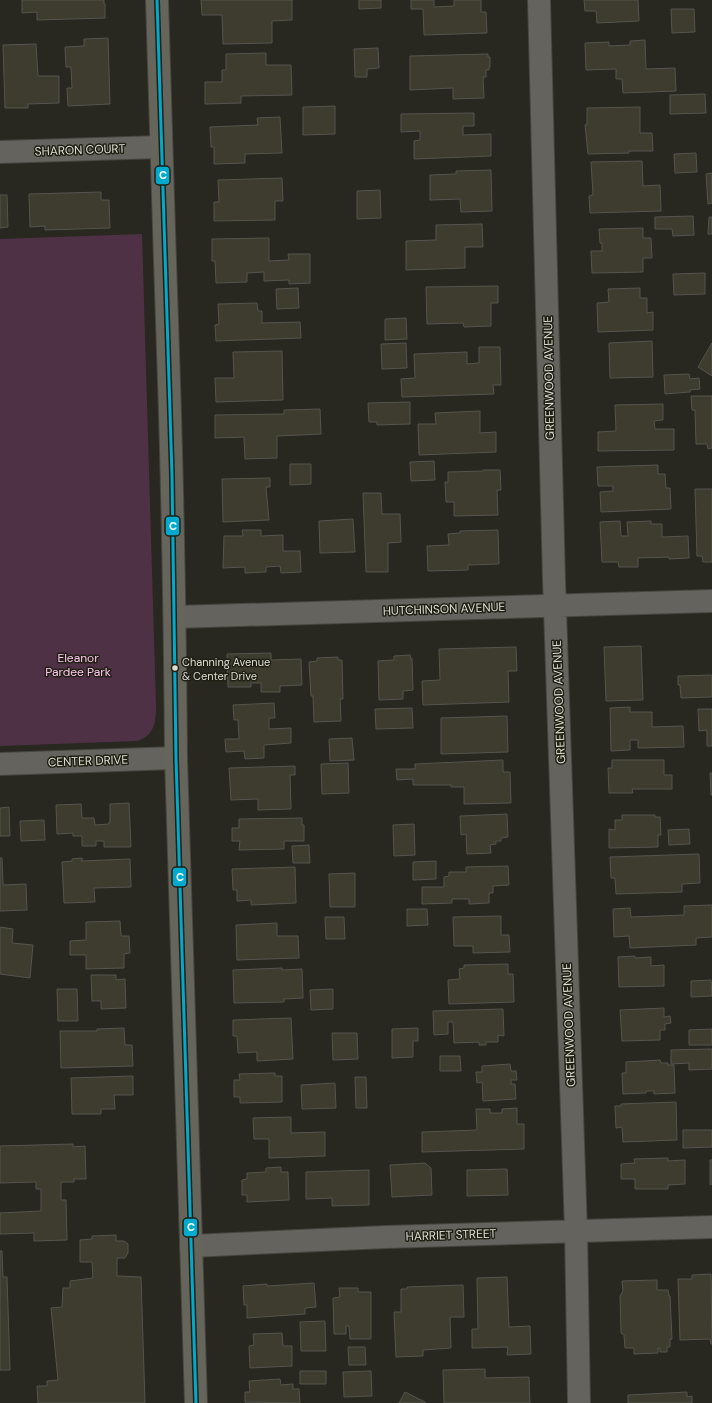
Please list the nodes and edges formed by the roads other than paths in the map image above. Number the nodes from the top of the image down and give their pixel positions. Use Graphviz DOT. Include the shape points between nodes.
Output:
graph roads {
  1 [pos="157,0"];
  2 [pos="539,0"];
  3 [pos="160,148"];
  4 [pos="0,152"];
  5 [pos="712,601"];
  6 [pos="556,606"];
  7 [pos="175,617"];
  8 [pos="176,758"];
  9 [pos="0,764"];
  10 [pos="712,1227"];
  11 [pos="576,1231"];
  12 [pos="191,1246"];
  13 [pos="196,1403"];
  14 [pos="579,1403"];
  1 -- 3 [label="street"];
  2 -- 6 [label="street, GREENWOOD AVENUE"];
  3 -- 4 [label="street, SHARON COURT"];
  3 -- 7 [label="street"];
  5 -- 6 [label="street, HUTCHINSON AVENUE"];
  6 -- 7 [label="street, HUTCHINSON AVENUE"];
  6 -- 11 [label="street, GREENWOOD AVENUE"];
  7 -- 8 [label="street"];
  8 -- 9 [label="street, CENTER DRIVE"];
  8 -- 12 [label="street"];
  10 -- 11 [label="street, HARRIET STREET"];
  11 -- 12 [label="street, HARRIET STREET"];
  11 -- 14 [label="street, GREENWOOD AVENUE"];
  12 -- 13 [label="street"];
}
